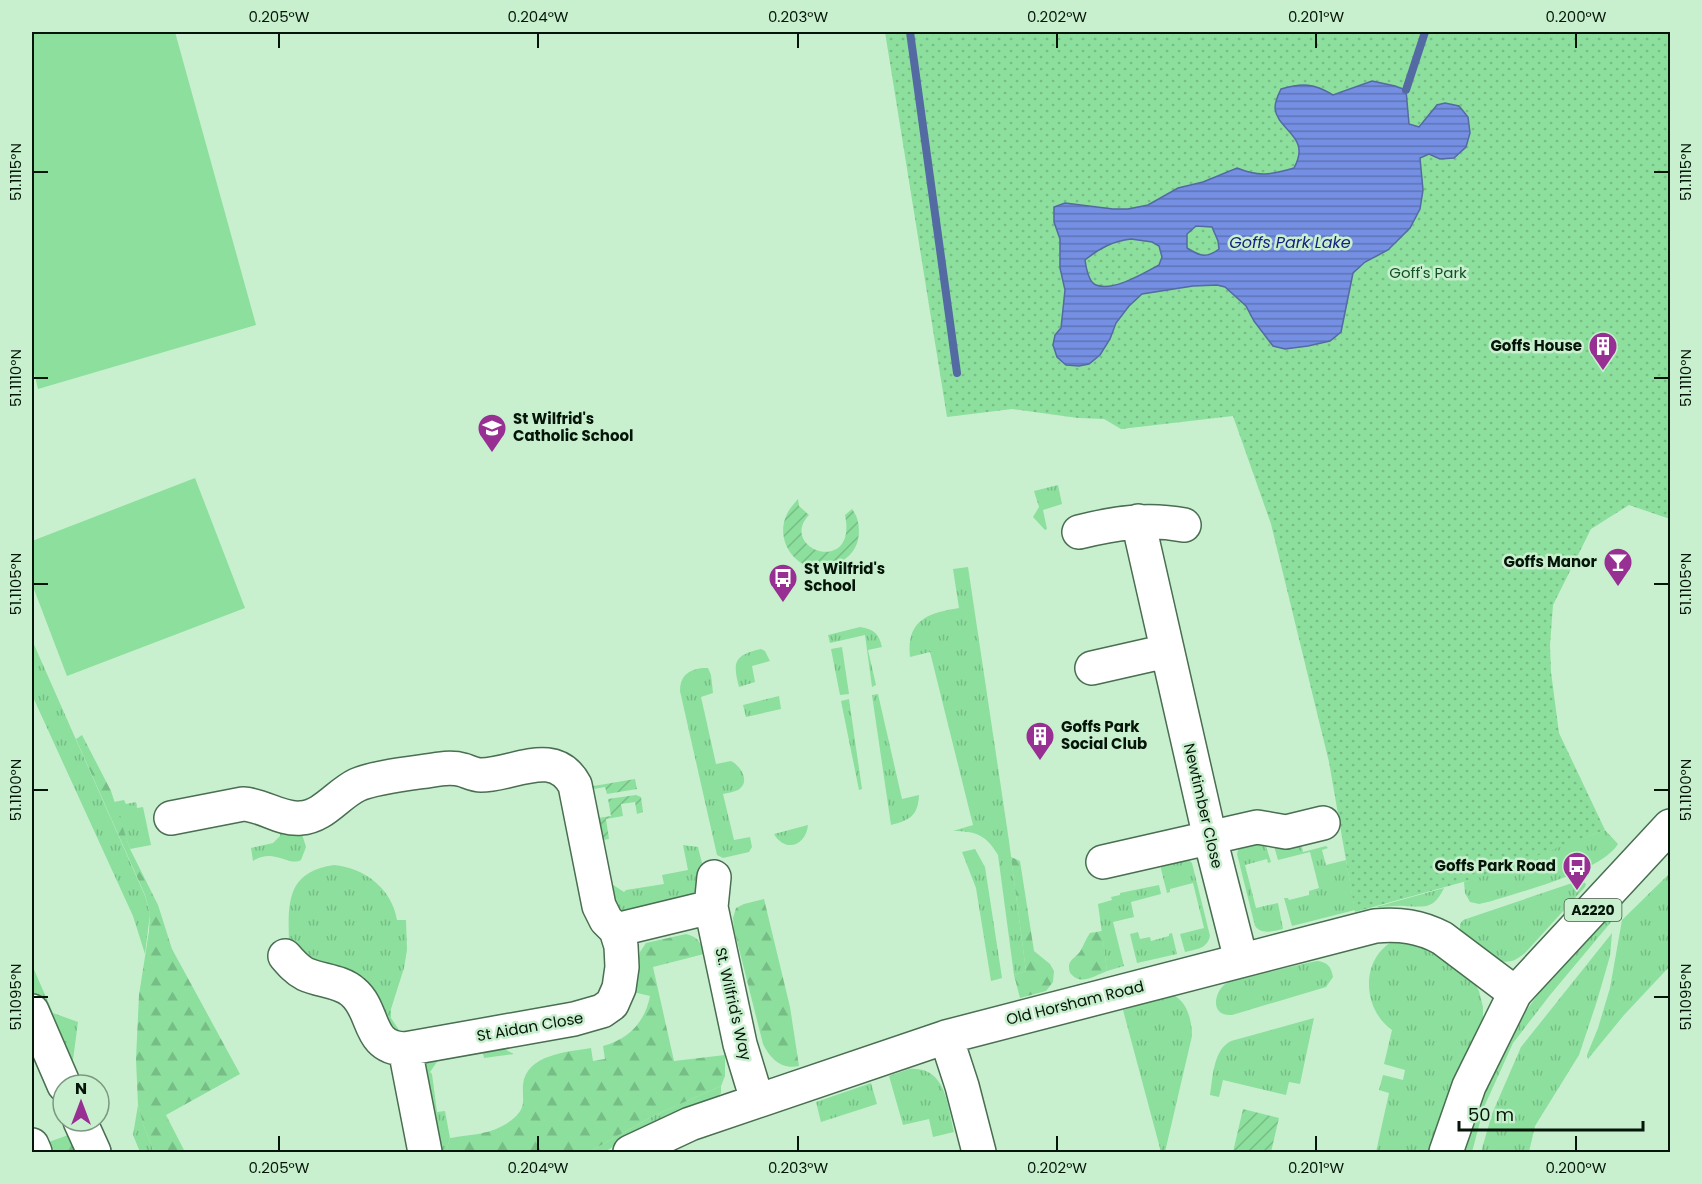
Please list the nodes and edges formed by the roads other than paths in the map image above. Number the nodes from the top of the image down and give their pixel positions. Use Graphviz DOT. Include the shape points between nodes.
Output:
graph roads {
  1 [pos="1138,521"];
  2 [pos="1184,525"];
  3 [pos="1079,532"];
  4 [pos="1167,651"];
  5 [pos="1092,668"];
  6 [pos="171,818"];
  7 [pos="1323,823"];
  8 [pos="1671,826"];
  9 [pos="1210,838"];
  10 [pos="1103,862"];
  11 [pos="616,930"];
  12 [pos="285,956"];
  13 [pos="1241,960"];
  14 [pos="1515,993"];
  15 [pos="32,1011"];
  16 [pos="946,1037"];
  17 [pos="405,1049"];
  18 [pos="59,1073"];
  19 [pos="757,1100"];
  20 [pos="85,1133"];
  21 [pos="32,1144"];
  22 [pos="35,1152"];
  23 [pos="94,1152"];
  24 [pos="425,1152"];
  25 [pos="630,1152"];
  26 [pos="979,1152"];
  27 [pos="1446,1152"];
  1 -- 2 [label="street"];
  1 -- 3 [label="street"];
  1 -- 4 [label="street, Newtimber Close"];
  4 -- 5 [label="street"];
  4 -- 9 [label="street, Newtimber Close"];
  6 -- 11 [label="street" via="243,804 304,818 358,785 440,769 482,775 550,765 570,775 575,786 599,906"];
  7 -- 9 [label="street" via="1286,832 1257,827"];
  8 -- 14 [label="street, A2220"];
  9 -- 10 [label="street"];
  9 -- 13 [label="street, Newtimber Close"];
  11 -- 17 [label="street, St Aidan Close" via="621,946 619,988 612,1004 602,1011"];
  11 -- 19 [label="street, St. Wilfrid's Way" via="713,892 740,1044"];
  12 -- 17 [label="street" via="303,973 354,992 381,1041"];
  13 -- 14 [label="street, Old Horsham Road" via="1375,926 1416,926 1442,938"];
  13 -- 16 [label="street, Old Horsham Road"];
  14 -- 27 [label="street, A2220" via="1469,1086"];
  15 -- 18 [label="street"];
  16 -- 19 [label="street, Old Horsham Road"];
  16 -- 26 [label="street"];
  17 -- 24 [label="street"];
  19 -- 25 [label="street, Old Horsham Road" via="690,1124"];
  20 -- 23 [label="street"];
  21 -- 22 [label="street"];
}
